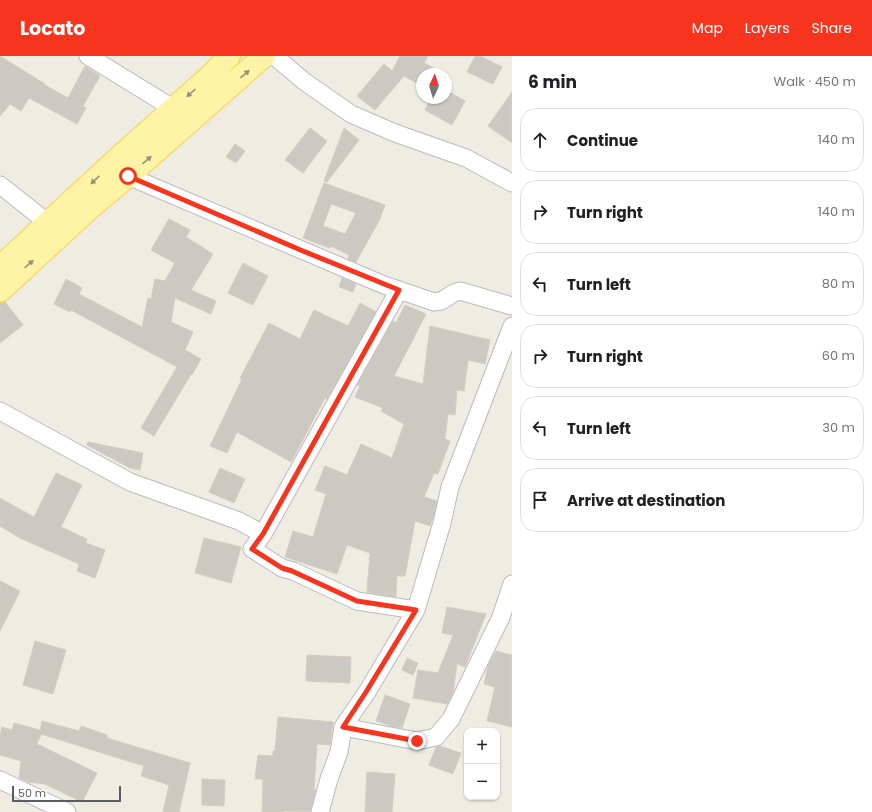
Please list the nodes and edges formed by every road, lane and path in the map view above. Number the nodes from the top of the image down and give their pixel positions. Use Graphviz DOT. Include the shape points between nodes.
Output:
graph roads {
  1 [pos="88,56"];
  2 [pos="229,56"];
  3 [pos="264,56"];
  4 [pos="274,56"];
  5 [pos="174,109"];
  6 [pos="128,176"];
  7 [pos="512,183"];
  8 [pos="0,185"];
  9 [pos="48,223"];
  10 [pos="0,267"];
  11 [pos="399,290"];
  12 [pos="0,291"];
  13 [pos="512,306"];
  14 [pos="512,326"];
  15 [pos="0,411"];
  16 [pos="263,534"];
  17 [pos="512,584"];
  18 [pos="416,610"];
  19 [pos="343,727"];
  20 [pos="0,780"];
  21 [pos="67,812"];
  22 [pos="320,812"];
  1 -- 5 [label="street"];
  2 -- 5 [label="main road, one-way"];
  6 -- 3 [label="main road, one-way"];
  4 -- 7 [label="street" via="305,82 351,114 395,133 466,158"];
  5 -- 9 [label="main road, one-way"];
  6 -- 11 [label="street"];
  12 -- 6 [label="main road, one-way"];
  8 -- 9 [label="street"];
  9 -- 10 [label="main road"];
  11 -- 13 [label="street" via="434,302 460,291"];
  11 -- 16 [label="street"];
  14 -- 18 [label="street" via="450,487"];
  15 -- 16 [label="street" via="130,482 239,521"];
  16 -- 18 [label="street" via="252,549 282,568 357,601"];
  17 -- 19 [label="street" via="501,617 451,719 436,737 417,741"];
  18 -- 19 [label="street"];
  19 -- 22 [label="street"];
  20 -- 21 [label="street"];
}
